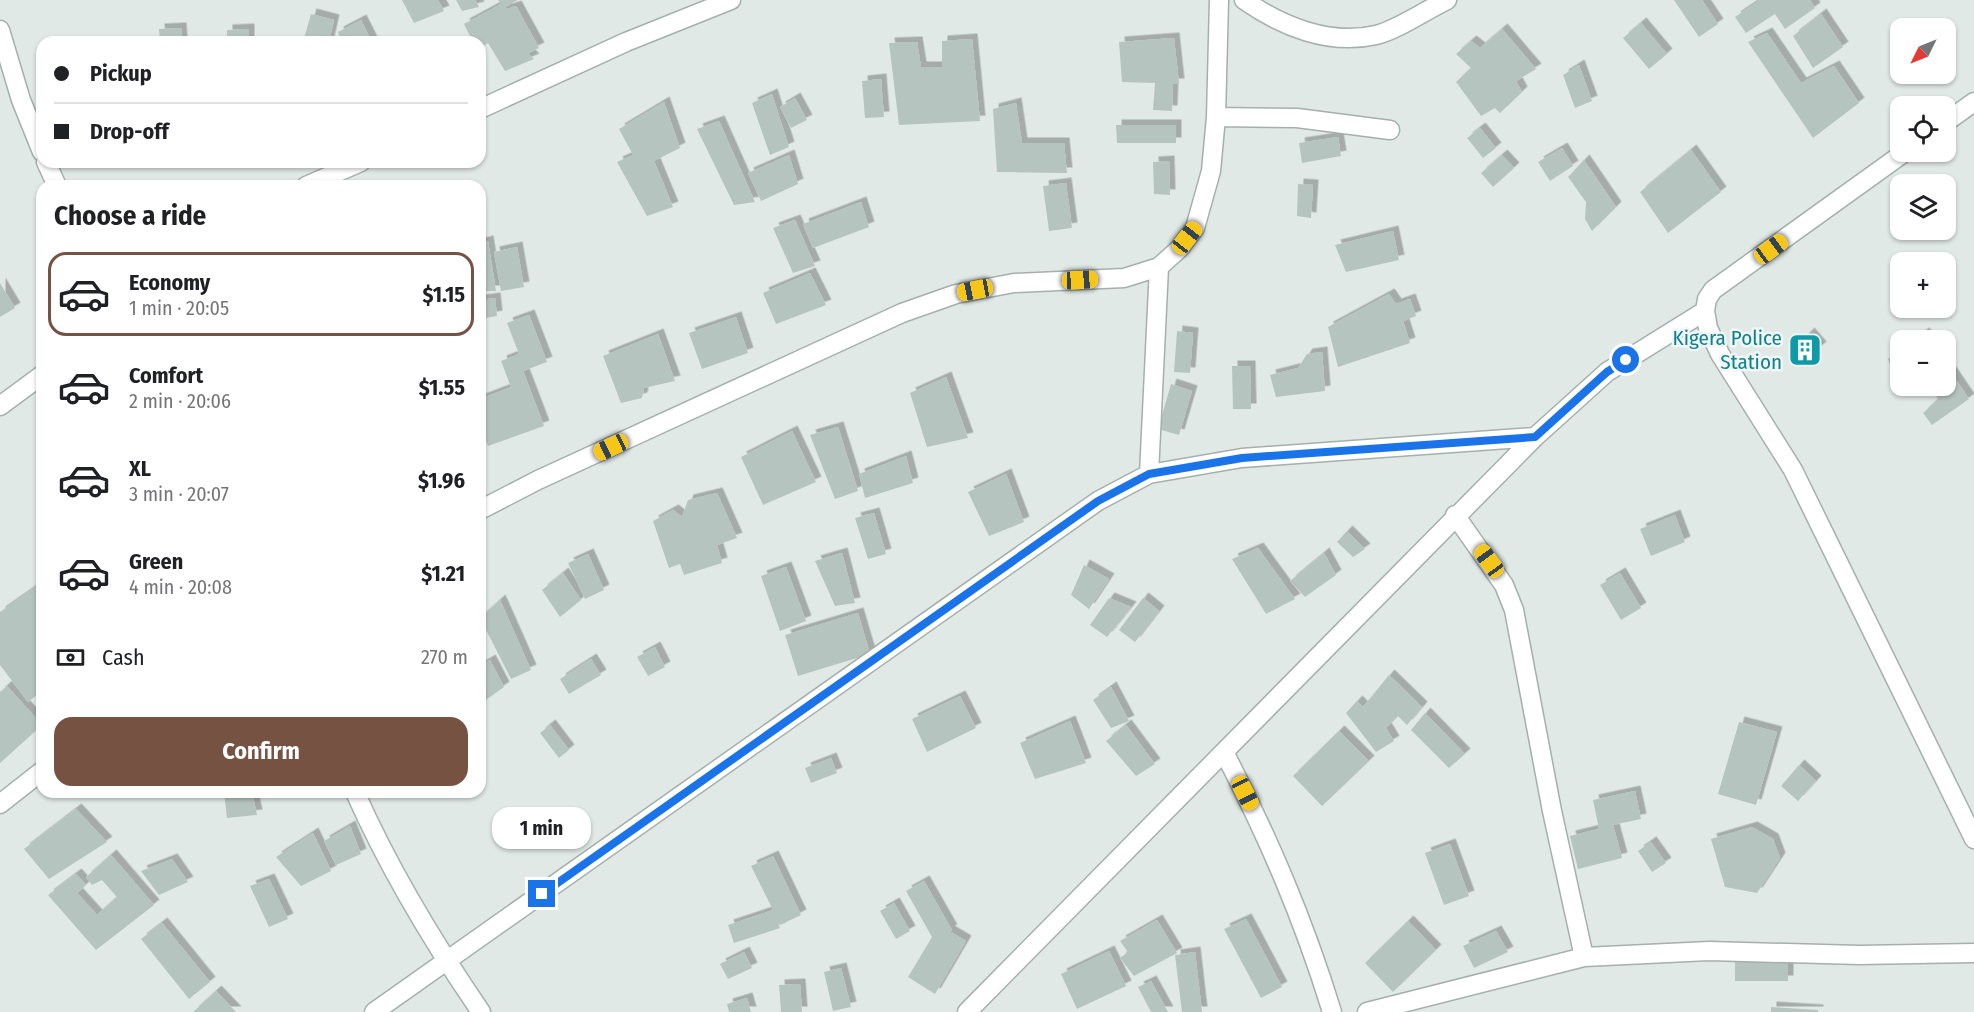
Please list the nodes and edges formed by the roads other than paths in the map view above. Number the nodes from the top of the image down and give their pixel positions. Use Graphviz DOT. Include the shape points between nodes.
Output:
graph roads {
  1 [pos="731,0"];
  2 [pos="1219,0"];
  3 [pos="1244,0"];
  4 [pos="1447,0"];
  5 [pos="0,30"];
  6 [pos="1974,102"];
  7 [pos="486,106"];
  8 [pos="1956,115"];
  9 [pos="1216,117"];
  10 [pos="1390,130"];
  11 [pos="36,137"];
  12 [pos="1891,162"];
  13 [pos="347,168"];
  14 [pos="320,180"];
  15 [pos="1159,267"];
  16 [pos="1705,311"];
  17 [pos="36,379"];
  18 [pos="0,406"];
  19 [pos="1535,437"];
  20 [pos="1149,474"];
  21 [pos="486,507"];
  22 [pos="1455,515"];
  23 [pos="1224,752"];
  24 [pos="36,776"];
  25 [pos="358,798"];
  26 [pos="0,804"];
  27 [pos="1974,839"];
  28 [pos="1974,953"];
  29 [pos="1584,957"];
  30 [pos="446,962"];
  31 [pos="970,1011"];
  32 [pos="375,1012"];
  33 [pos="481,1012"];
  34 [pos="1332,1012"];
  35 [pos="1367,1012"];
  1 -- 7 [label="street" via="626,42"];
  2 -- 9 [label="street"];
  3 -- 4 [label="street" via="1289,27 1334,37 1376,35"];
  5 -- 11 [label="street"];
  6 -- 8 [label="street"];
  9 -- 10 [label="street" via="1297,118"];
  9 -- 15 [label="street" via="1211,171 1195,228"];
  12 -- 16 [label="street" via="1713,290"];
  13 -- 14 [label="street"];
  15 -- 20 [label="street"];
  15 -- 21 [label="street" via="1124,278 1014,283 956,294 902,313"];
  16 -- 19 [label="street" via="1607,372"];
  16 -- 27 [label="street" via="1720,354 1793,471"];
  17 -- 18 [label="street"];
  19 -- 20 [label="street" via="1242,458"];
  19 -- 22 [label="street"];
  20 -- 30 [label="street" via="1098,501"];
  22 -- 23 [label="street"];
  22 -- 29 [label="street" via="1504,585 1514,610"];
  23 -- 31 [label="street"];
  23 -- 34 [label="street" via="1267,835 1310,941"];
  24 -- 26 [label="street"];
  25 -- 30 [label="street" via="388,861"];
  28 -- 29 [label="street" via="1709,951"];
  29 -- 35 [label="street"];
  30 -- 32 [label="street"];
  30 -- 33 [label="street"];
}
